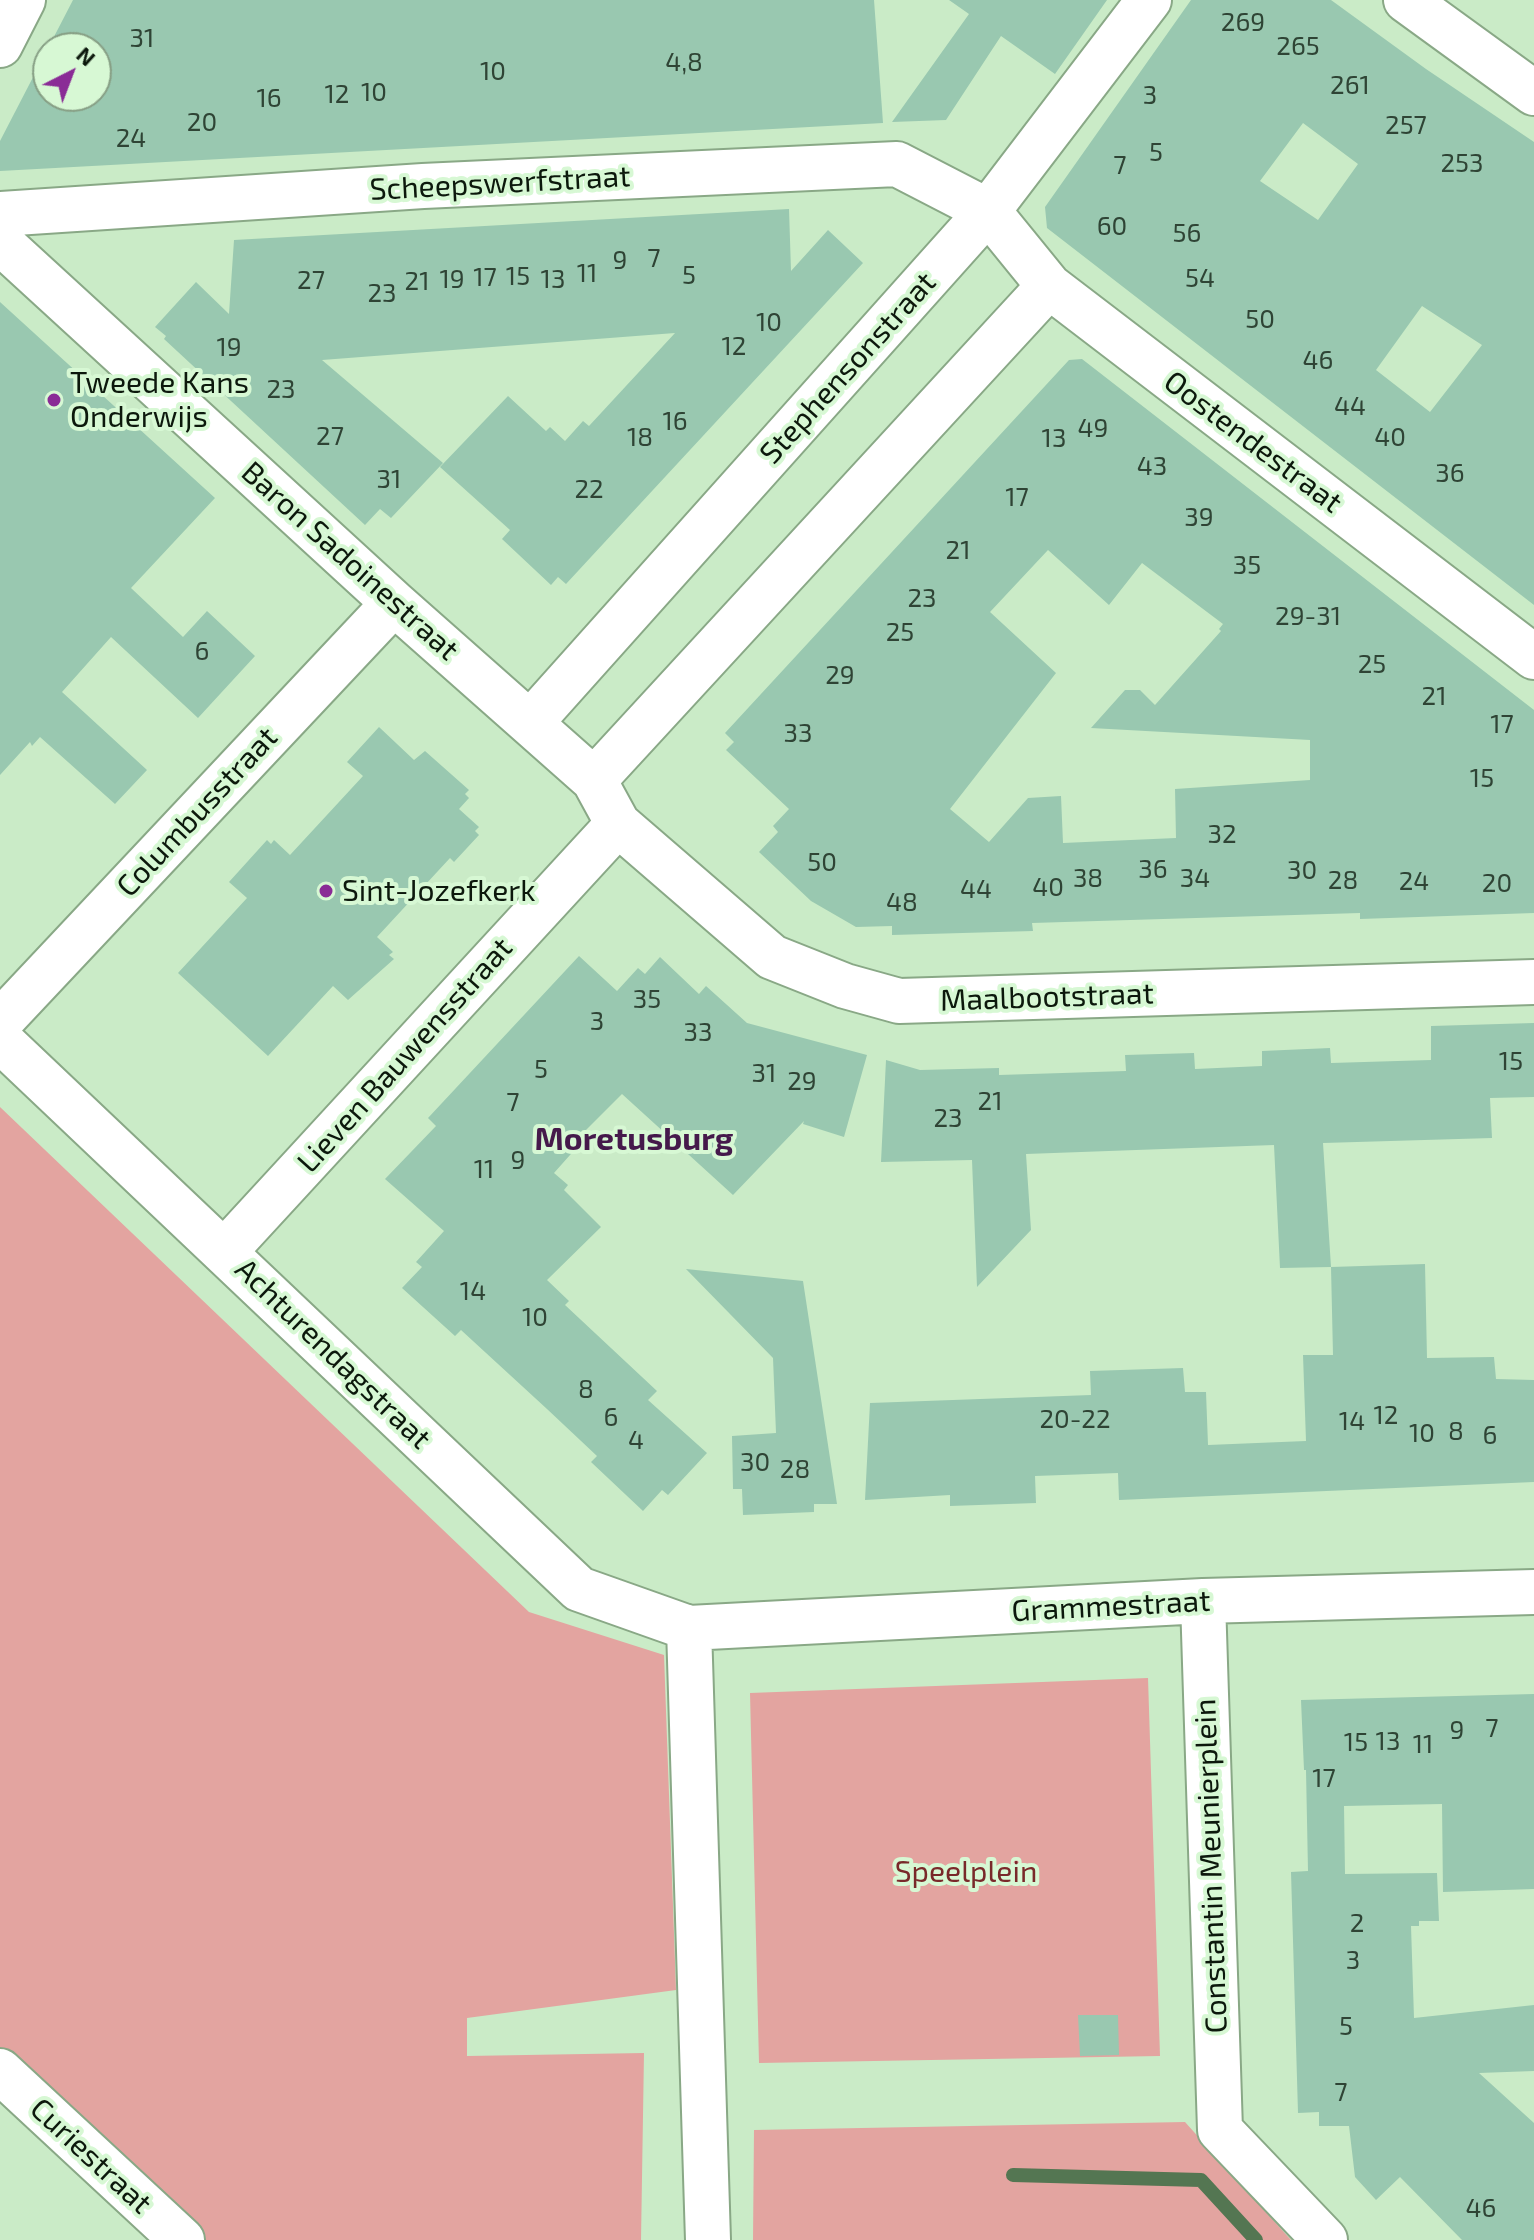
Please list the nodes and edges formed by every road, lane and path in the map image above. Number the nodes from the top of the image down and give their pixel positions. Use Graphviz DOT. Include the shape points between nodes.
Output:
graph roads {
  1 [pos="23,0"];
  2 [pos="1149,0"];
  3 [pos="1406,0"];
  4 [pos="0,45"];
  5 [pos="1534,93"];
  6 [pos="988,211"];
  7 [pos="0,214"];
  8 [pos="0,242"];
  9 [pos="1049,286"];
  10 [pos="394,603"];
  11 [pos="1534,657"];
  12 [pos="531,722"];
  13 [pos="594,780"];
  14 [pos="618,824"];
  15 [pos="1534,982"];
  16 [pos="0,1022"];
  17 [pos="0,1040"];
  18 [pos="225,1251"];
  19 [pos="1534,1592"];
  20 [pos="1203,1601"];
  21 [pos="689,1628"];
  22 [pos="0,2071"];
  23 [pos="182,2240"];
  24 [pos="708,2240"];
  25 [pos="1325,2240"];
  1 -- 4 [label="street"];
  2 -- 6 [label="street, Stephensonstraat"];
  3 -- 5 [label="street"];
  6 -- 7 [label="street, Scheepswerfstraat" via="897,164 423,186"];
  6 -- 9 [label="street, Oostendestraat"];
  6 -- 12 [label="street, Stephensonstraat"];
  8 -- 10 [label="street, Baron Sadoinestraat"];
  9 -- 11 [label="street, Oostendestraat"];
  9 -- 13 [label="street"];
  10 -- 12 [label="street, Baron Sadoinestraat"];
  10 -- 16 [label="street, Columbusstraat"];
  12 -- 13 [label="street, Baron Sadoinestraat"];
  13 -- 14 [label="street, Baron Sadoinestraat"];
  14 -- 15 [label="street, Maalbootstraat" via="772,957 899,1001"];
  14 -- 18 [label="street, Lieven Bauwensstraat"];
  17 -- 18 [label="street, Achturendagstraat"];
  18 -- 21 [label="street, Achturendagstraat" via="579,1589"];
  19 -- 20 [label="street, Grammestraat"];
  20 -- 21 [label="street, Grammestraat"];
  20 -- 25 [label="street, Constantin Meunierplein" via="1220,2130"];
  21 -- 24 [label="street"];
  22 -- 23 [label="street, Curiestraat"];
}
